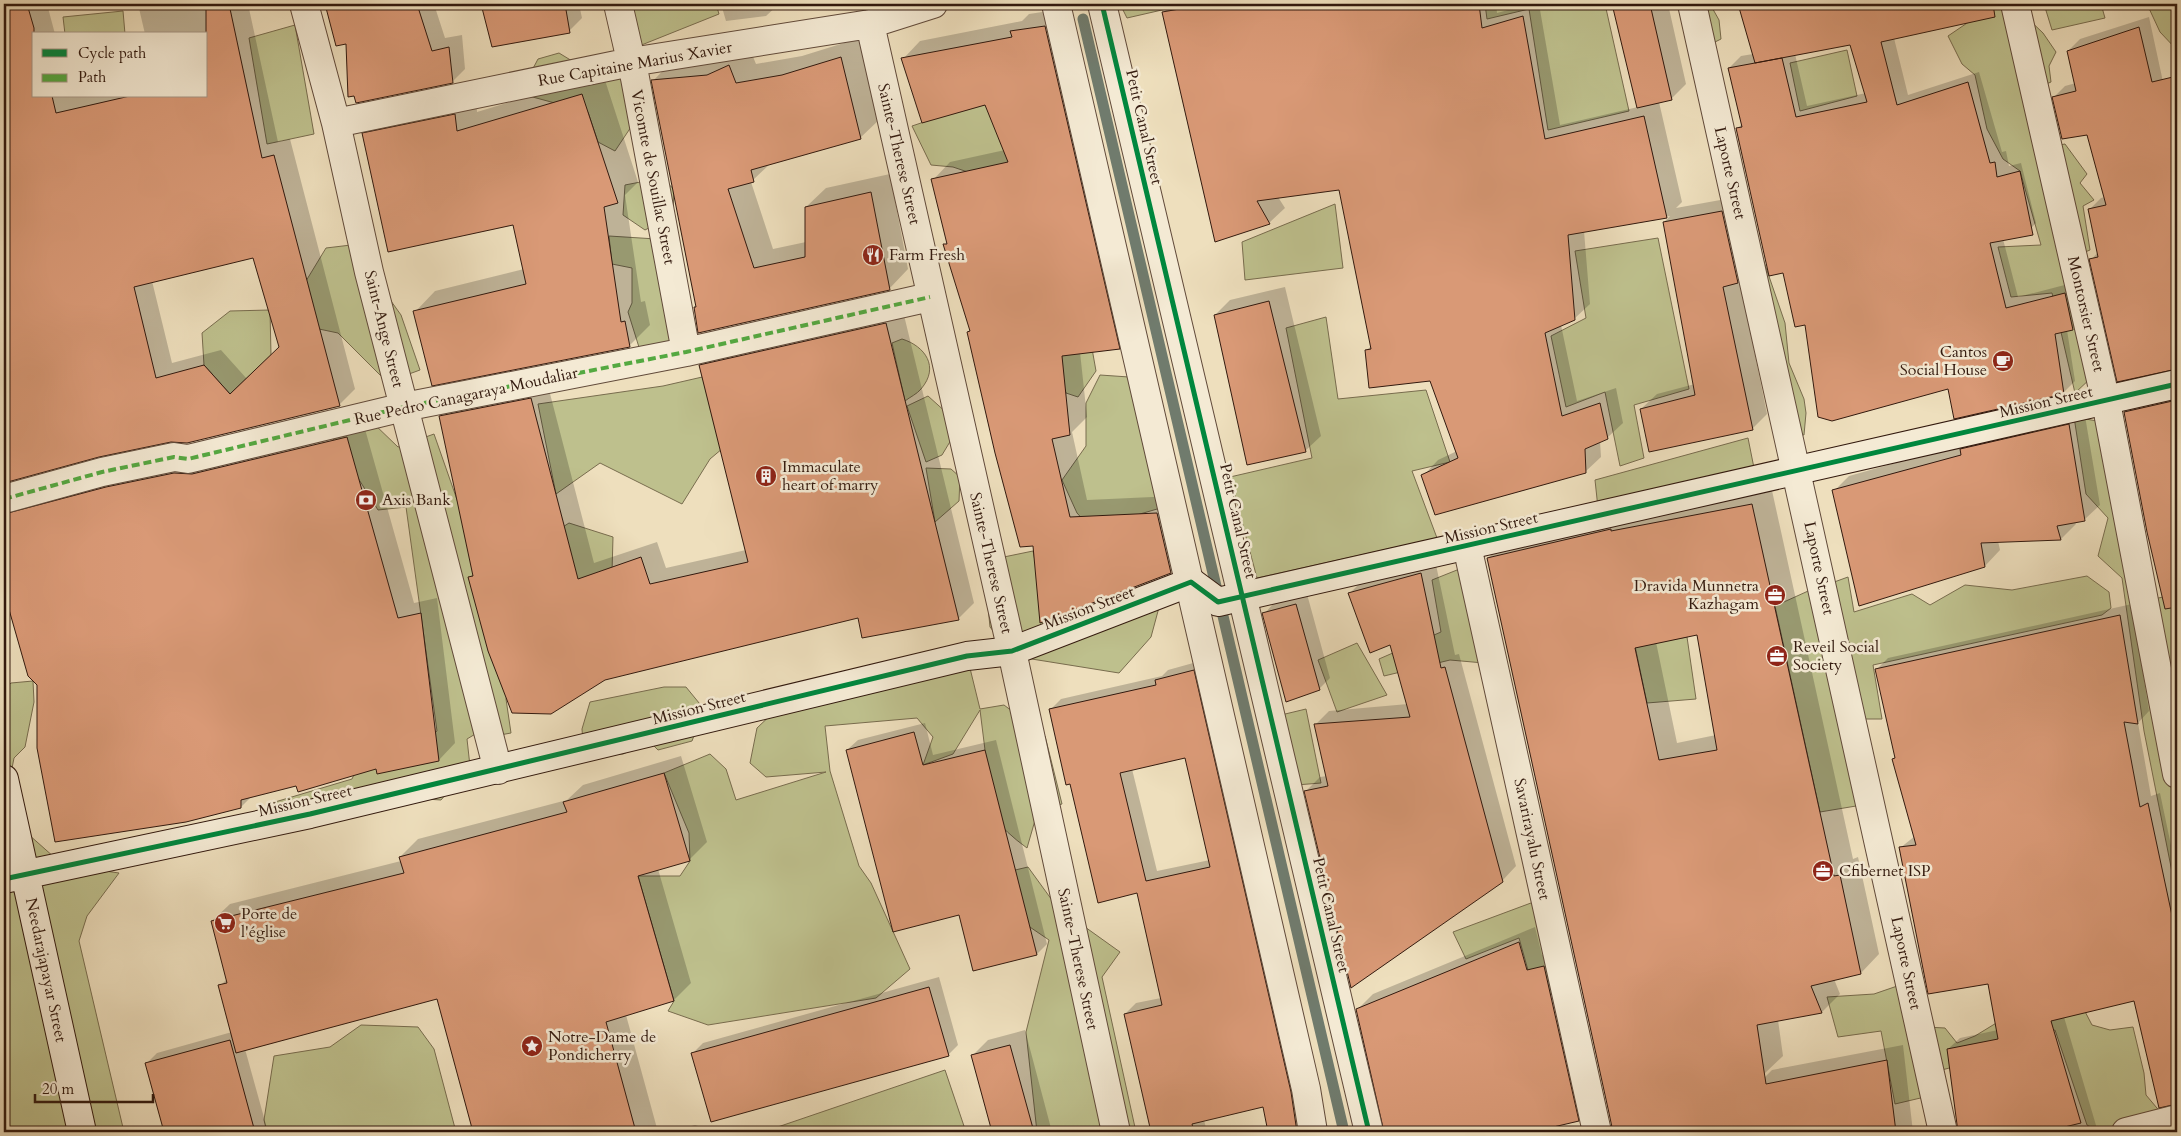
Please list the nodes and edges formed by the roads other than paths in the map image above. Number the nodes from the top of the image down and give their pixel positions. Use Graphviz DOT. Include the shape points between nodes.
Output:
graph roads {
  1 [pos="304,4"];
  2 [pos="618,4"];
  3 [pos="933,4"];
  4 [pos="1056,4"];
  5 [pos="1102,4"];
  6 [pos="1692,4"];
  7 [pos="2016,4"];
  8 [pos="870,24"];
  9 [pos="631,62"];
  10 [pos="336,123"];
  11 [pos="930,297"];
  12 [pos="686,352"];
  13 [pos="2177,384"];
  14 [pos="2106,402"];
  15 [pos="404,407"];
  16 [pos="1797,472"];
  17 [pos="4,499"];
  18 [pos="1467,546"];
  19 [pos="1191,582"];
  20 [pos="1244,597"];
  21 [pos="1012,651"];
  22 [pos="498,770"];
  23 [pos="2177,774"];
  24 [pos="4,779"];
  25 [pos="15,876"];
  26 [pos="2177,1119"];
  27 [pos="82,1132"];
  28 [pos="1116,1132"];
  29 [pos="1314,1132"];
  30 [pos="1369,1132"];
  31 [pos="1597,1132"];
  32 [pos="1943,1132"];
  33 [pos="2126,1132"];
  1 -- 10 [label="street, Saint-Ange Street"];
  2 -- 9 [label="street, Vicomte de Souillac Street"];
  3 -- 8 [label="street, Rue Capitaine Marius Xavier"];
  4 -- 19 [label="street"];
  5 -- 20 [label="street, Petit Canal Street"];
  6 -- 16 [label="street, Laporte Street"];
  7 -- 14 [label="street, Montorsier Street"];
  8 -- 9 [label="street, Rue Capitaine Marius Xavier"];
  8 -- 11 [label="street, Sainte-Therese Street"];
  9 -- 10 [label="street, Rue Capitaine Marius Xavier"];
  9 -- 12 [label="street, Vicomte de Souillac Street"];
  10 -- 15 [label="street, Saint-Ange Street"];
  11 -- 12 [label="street, Rue Pedro Canagaraya Moudaliar"];
  11 -- 21 [label="street, Sainte-Therese Street"];
  12 -- 15 [label="street, Rue Pedro Canagaraya Moudaliar"];
  13 -- 14 [label="street, Mission Street"];
  14 -- 16 [label="street, Mission Street"];
  14 -- 23 [label="street, Montorsier Street"];
  15 -- 17 [label="street, Rue Pedro Canagaraya Moudaliar" via="188,459 174,457 102,472"];
  15 -- 22 [label="street, Saint-Ange Street"];
  16 -- 18 [label="street, Mission Street"];
  16 -- 32 [label="street, Laporte Street"];
  18 -- 20 [label="street, Mission Street"];
  18 -- 31 [label="street, Savarirayalu Street"];
  19 -- 20 [label="street, Mission Street" via="1218,602"];
  19 -- 21 [label="street, Mission Street"];
  19 -- 29 [label="street"];
  20 -- 30 [label="street, Petit Canal Street"];
  21 -- 22 [label="street, Mission Street" via="967,656"];
  21 -- 28 [label="street, Sainte-Therese Street"];
  22 -- 25 [label="street, Mission Street" via="310,814"];
  24 -- 25 [label="street, Needarajapayar Street"];
  25 -- 27 [label="street, Needarajapayar Street"];
  26 -- 33 [label="street"];
}
